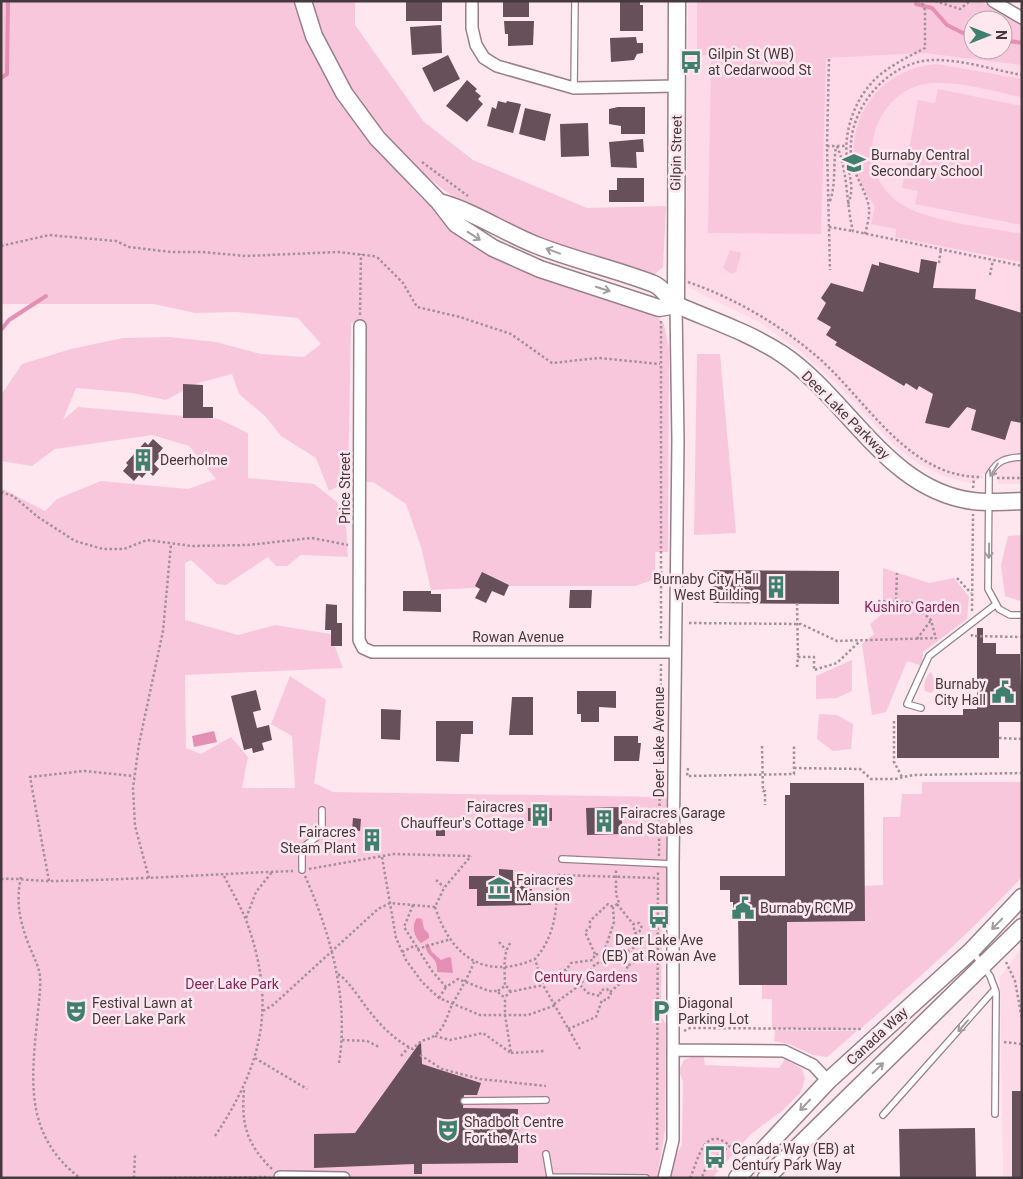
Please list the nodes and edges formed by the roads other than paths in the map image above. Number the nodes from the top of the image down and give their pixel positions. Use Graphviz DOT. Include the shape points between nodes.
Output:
graph roads {
  1 [pos="303,1"];
  2 [pos="472,1"];
  3 [pos="575,1"];
  4 [pos="677,1"];
  5 [pos="992,1"];
  6 [pos="1022,18"];
  7 [pos="677,86"];
  8 [pos="574,88"];
  9 [pos="676,305"];
  10 [pos="360,326"];
  11 [pos="1022,457"];
  12 [pos="1022,501"];
  13 [pos="989,502"];
  14 [pos="995,605"];
  15 [pos="1022,616"];
  16 [pos="362,648"];
  17 [pos="674,652"];
  18 [pos="921,708"];
  19 [pos="322,810"];
  20 [pos="562,859"];
  21 [pos="672,864"];
  22 [pos="302,870"];
  23 [pos="1022,897"];
  24 [pos="1022,927"];
  25 [pos="971,951"];
  26 [pos="984,966"];
  27 [pos="995,989"];
  28 [pos="673,1050"];
  29 [pos="828,1081"];
  30 [pos="546,1100"];
  31 [pos="464,1101"];
  32 [pos="995,1114"];
  33 [pos="883,1115"];
  34 [pos="546,1154"];
  35 [pos="280,1177"];
  36 [pos="550,1177"];
  37 [pos="344,1178"];
  38 [pos="543,1178"];
  39 [pos="646,1178"];
  40 [pos="664,1178"];
  41 [pos="737,1178"];
  42 [pos="766,1178"];
  1 -- 9 [label="main road, Deer Lake Parkway" via="314,36 344,93 377,138 439,202 460,207 496,228 535,244 656,285"];
  2 -- 8 [label="street" via="473,37 484,58 497,66"];
  3 -- 8 [label="lane"];
  4 -- 7 [label="main road, Gilpin Street"];
  5 -- 6 [label="street"];
  7 -- 8 [label="street"];
  7 -- 9 [label="main road, Gilpin Street"];
  9 -- 13 [label="main road, Deer Lake Parkway" via="736,329 782,354 806,373 899,469 954,497"];
  9 -- 17 [label="street, Deer Lake Avenue" via="678,422"];
  10 -- 16 [label="street, Price Street" via="359,640"];
  11 -- 13 [label="lane, one-way" via="1004,459 993,468"];
  12 -- 13 [label="main road, Deer Lake Parkway"];
  13 -- 14 [label="lane, one-way" via="988,589"];
  14 -- 15 [label="lane" via="1004,613"];
  14 -- 18 [label="lane" via="929,656 907,704"];
  16 -- 17 [label="street, Rowan Avenue" via="372,652"];
  17 -- 21 [label="street, Deer Lake Avenue"];
  19 -- 22 [label="lane" via="322,833 302,848"];
  20 -- 21 [label="lane"];
  21 -- 28 [label="street, Deer Lake Avenue"];
  23 -- 25 [label="main road, Canada Way, one-way"];
  24 -- 26 [label="main road, Canada Way"];
  25 -- 26 [label="lane"];
  25 -- 29 [label="main road, Canada Way"];
  26 -- 27 [label="lane"];
  42 -- 26 [label="main road, Canada Way, one-way"];
  27 -- 32 [label="lane"];
  27 -- 33 [label="lane, one-way"];
  28 -- 29 [label="street" via="784,1051 813,1064"];
  28 -- 40 [label="street, Deer Lake Avenue" via="672,1140"];
  29 -- 41 [label="main road, Canada Way, one-way"];
  30 -- 31 [label="lane"];
  34 -- 36 [label="lane"];
  35 -- 37 [label="street"];
  36 -- 38 [label="lane"];
  36 -- 39 [label="lane"];
}
